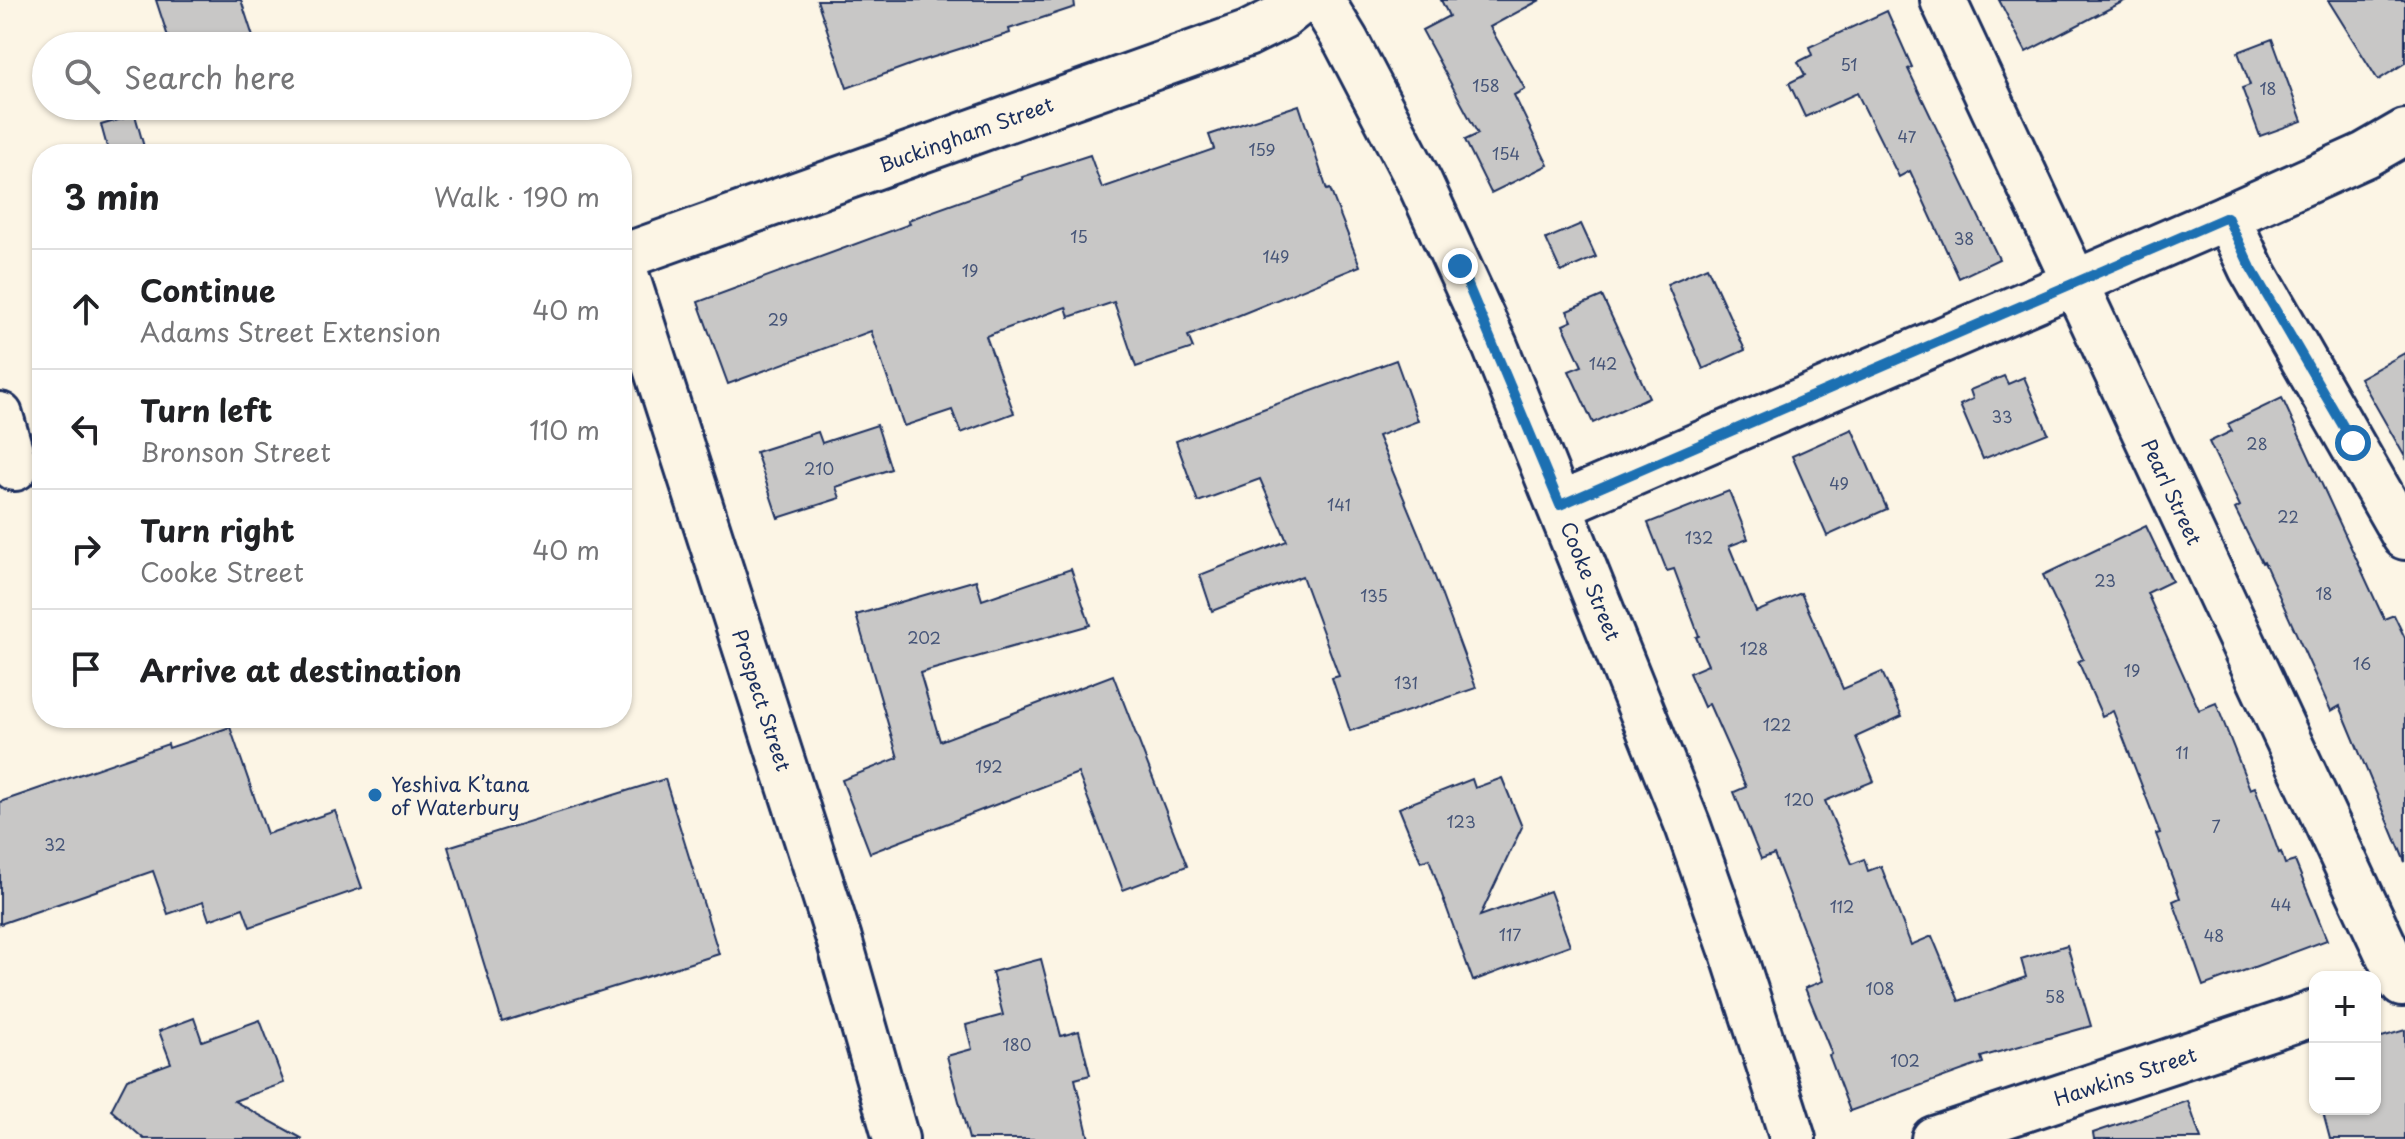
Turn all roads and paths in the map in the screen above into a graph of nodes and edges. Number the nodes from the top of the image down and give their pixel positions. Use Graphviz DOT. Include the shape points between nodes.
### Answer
graph roads {
  1 [pos="1303,0"];
  2 [pos="1321,0"];
  3 [pos="1943,0"];
  4 [pos="2405,132"];
  5 [pos="2227,217"];
  6 [pos="632,255"];
  7 [pos="2075,283"];
  8 [pos="632,290"];
  9 [pos="0,415"];
  10 [pos="19,467"];
  11 [pos="1560,505"];
  12 [pos="2405,537"];
  13 [pos="2394,986"];
  14 [pos="2309,1015"];
  15 [pos="896,1139"];
  16 [pos="1793,1139"];
  17 [pos="1934,1139"];
  1 -- 6 [label="street, Buckingham Street" via="1247,34"];
  2 -- 11 [label="street, Cooke Street" via="1460,266"];
  3 -- 7 [label="street, Pearl Street"];
  4 -- 5 [label="street"];
  5 -- 7 [label="street"];
  5 -- 12 [label="street"];
  7 -- 11 [label="street"];
  7 -- 13 [label="street, Pearl Street"];
  8 -- 15 [label="street, Prospect Street" via="839,939"];
  9 -- 10 [label="street"];
  11 -- 16 [label="street, Cooke Street" via="1688,826"];
  14 -- 17 [label="street, Hawkins Street"];
}
